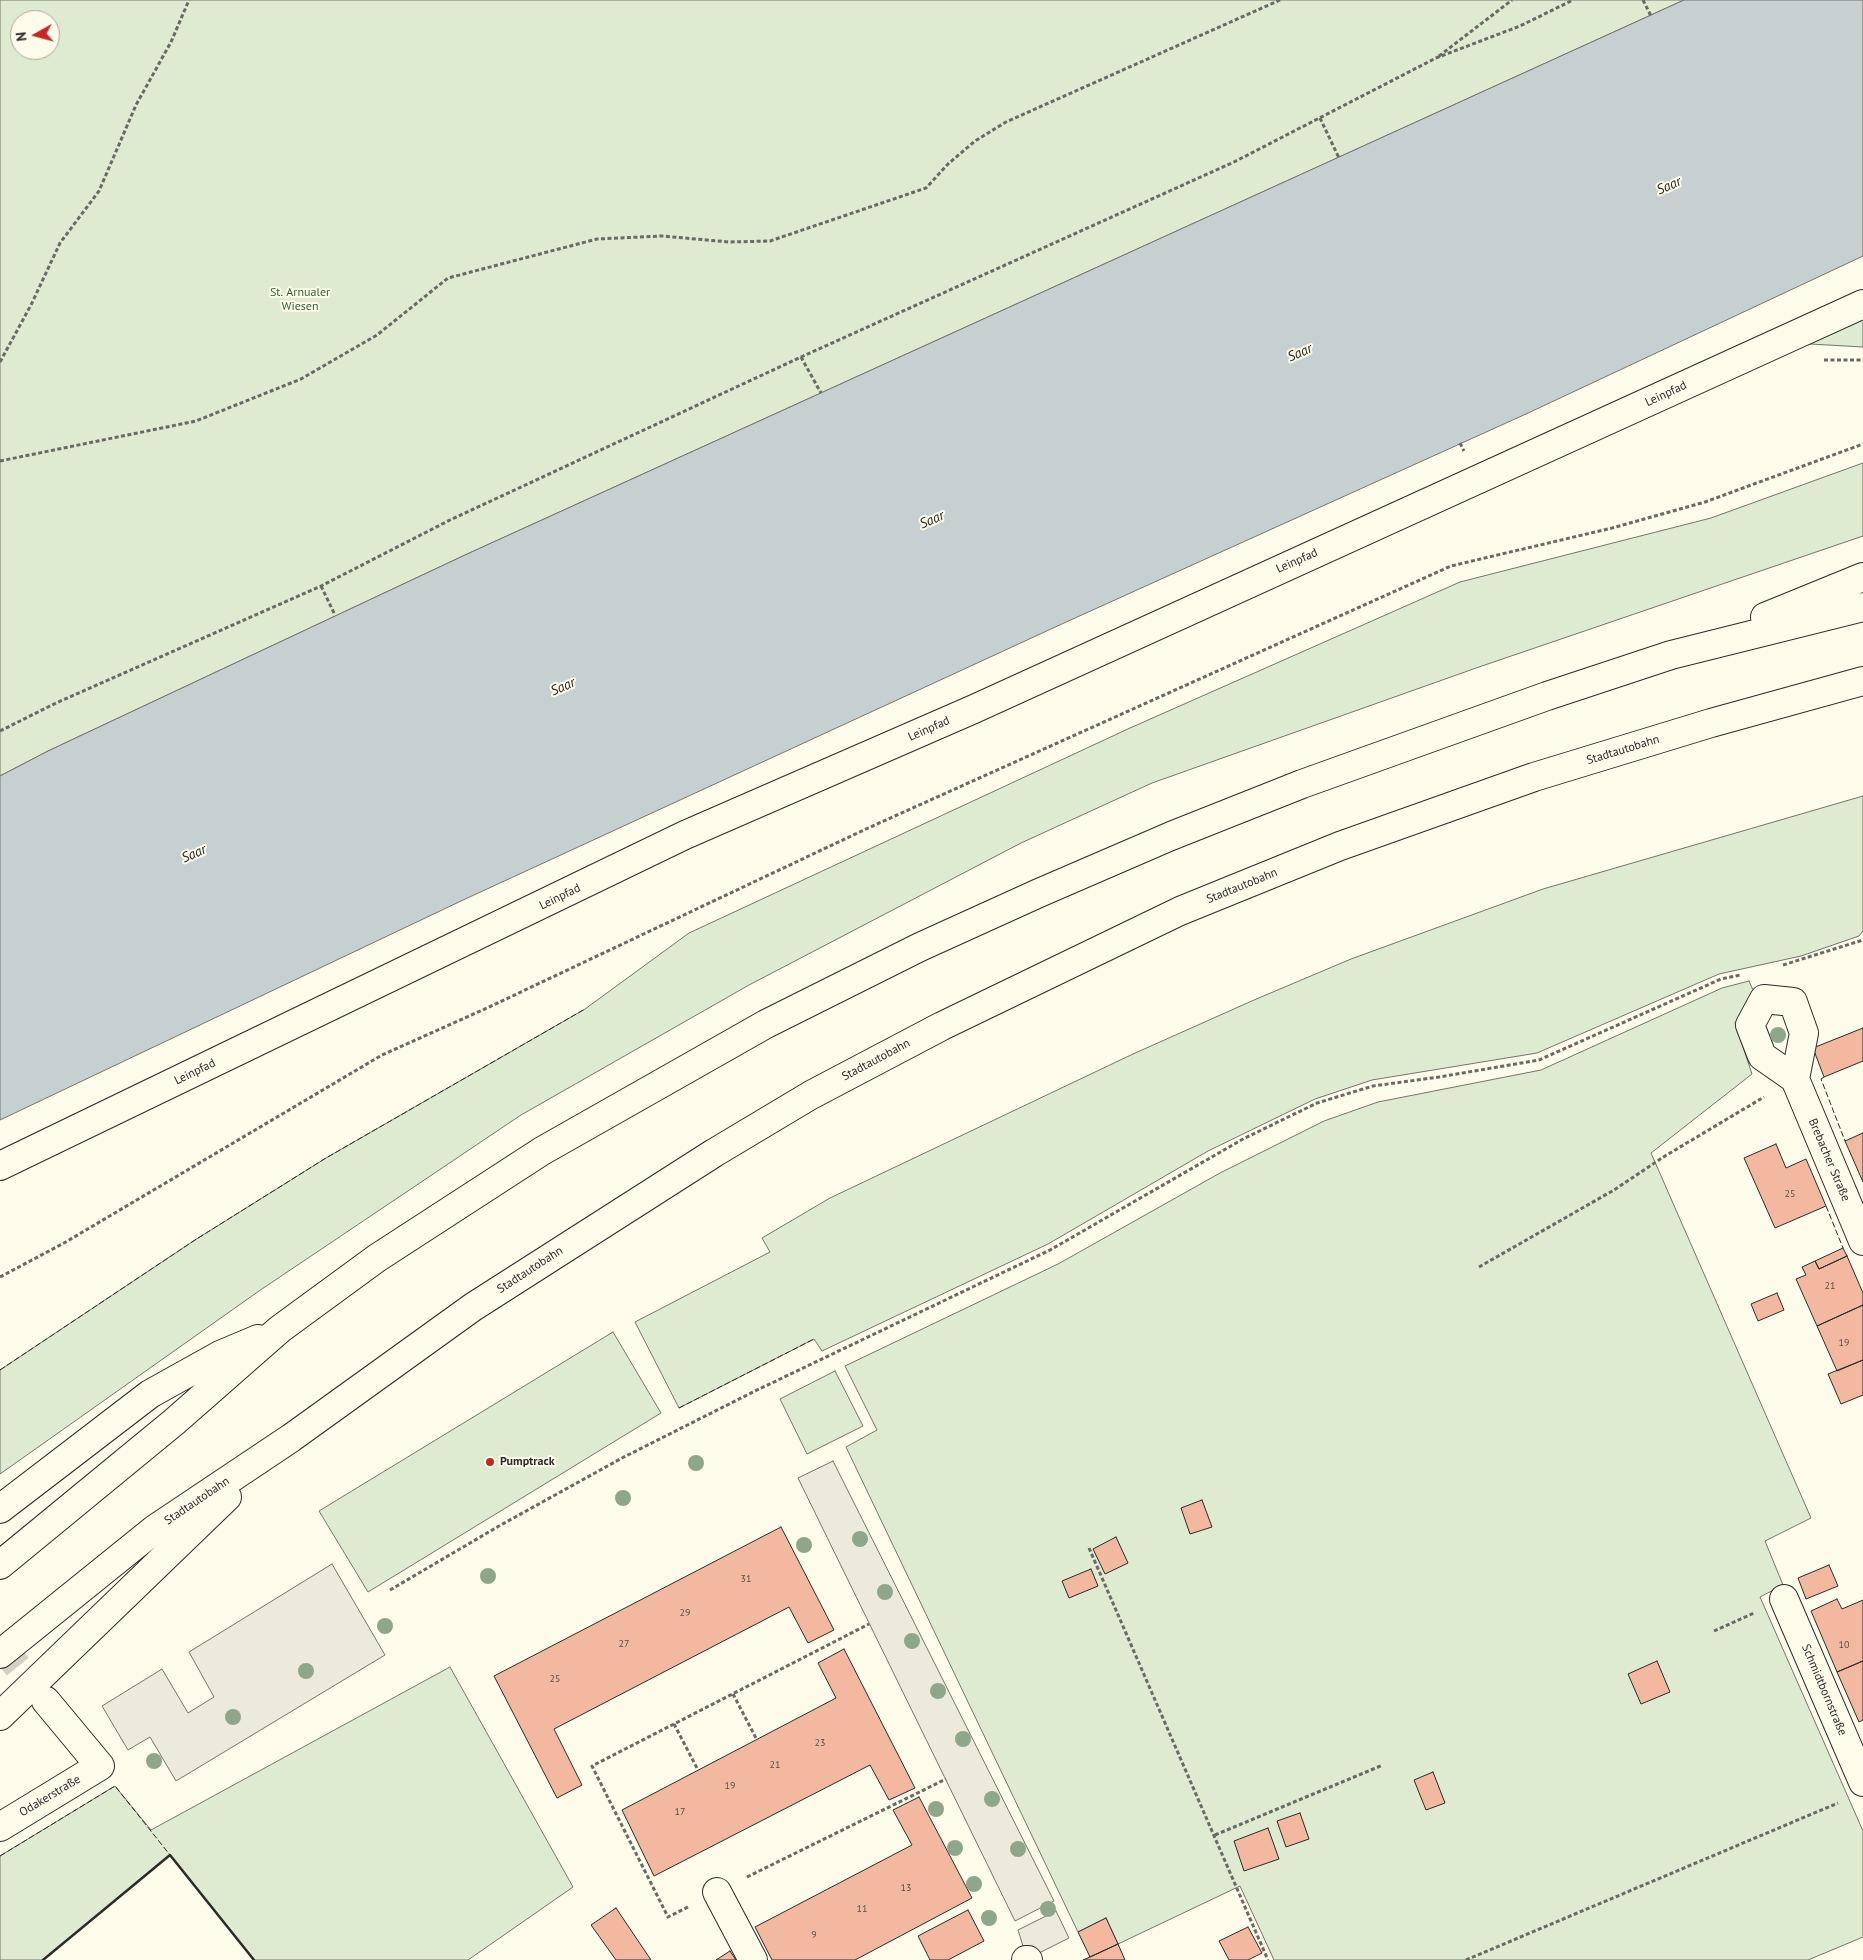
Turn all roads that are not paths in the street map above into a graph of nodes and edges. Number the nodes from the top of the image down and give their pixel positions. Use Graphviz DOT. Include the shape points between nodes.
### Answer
graph roads {
  1 [pos="1863,304"];
  2 [pos="1863,577"];
  3 [pos="1863,606"];
  4 [pos="1671,655"];
  5 [pos="1863,681"];
  6 [pos="1795,1078"];
  7 [pos="0,1166"];
  8 [pos="1863,1241"];
  9 [pos="280,1329"];
  10 [pos="291,1438"];
  11 [pos="0,1509"];
  12 [pos="0,1565"];
  13 [pos="1784,1599"];
  14 [pos="0,1654"];
  15 [pos="46,1701"];
  16 [pos="0,1716"];
  17 [pos="1854,1791"];
  18 [pos="0,1827"];
  19 [pos="717,1892"];
  20 [pos="754,1960"];
  1 -- 7 [label="main road, Leinpfad" via="974,709 686,835"];
  2 -- 4 [label="main road"];
  3 -- 4 [label="main road"];
  4 -- 9 [label="main road" via="1302,784 1171,836 920,947 766,1024 542,1152 377,1258"];
  5 -- 10 [label="main road, Stadtautobahn" via="1711,722 1525,780 1340,846 1180,911 1062,966 811,1094 714,1153 473,1306"];
  6 -- 8 [label="main road, Brebacher Straße"];
  9 -- 11 [label="main road" via="220,1355 150,1394"];
  9 -- 12 [label="main road" via="174,1422"];
  10 -- 14 [label="main road, Stadtautobahn" via="155,1529"];
  10 -- 16 [label="main road"];
  13 -- 17 [label="main road, Schmidtbornstraße"];
  15 -- 18 [label="main road, Odakerstraße" via="100,1766"];
  19 -- 20 [label="main road"];
}
